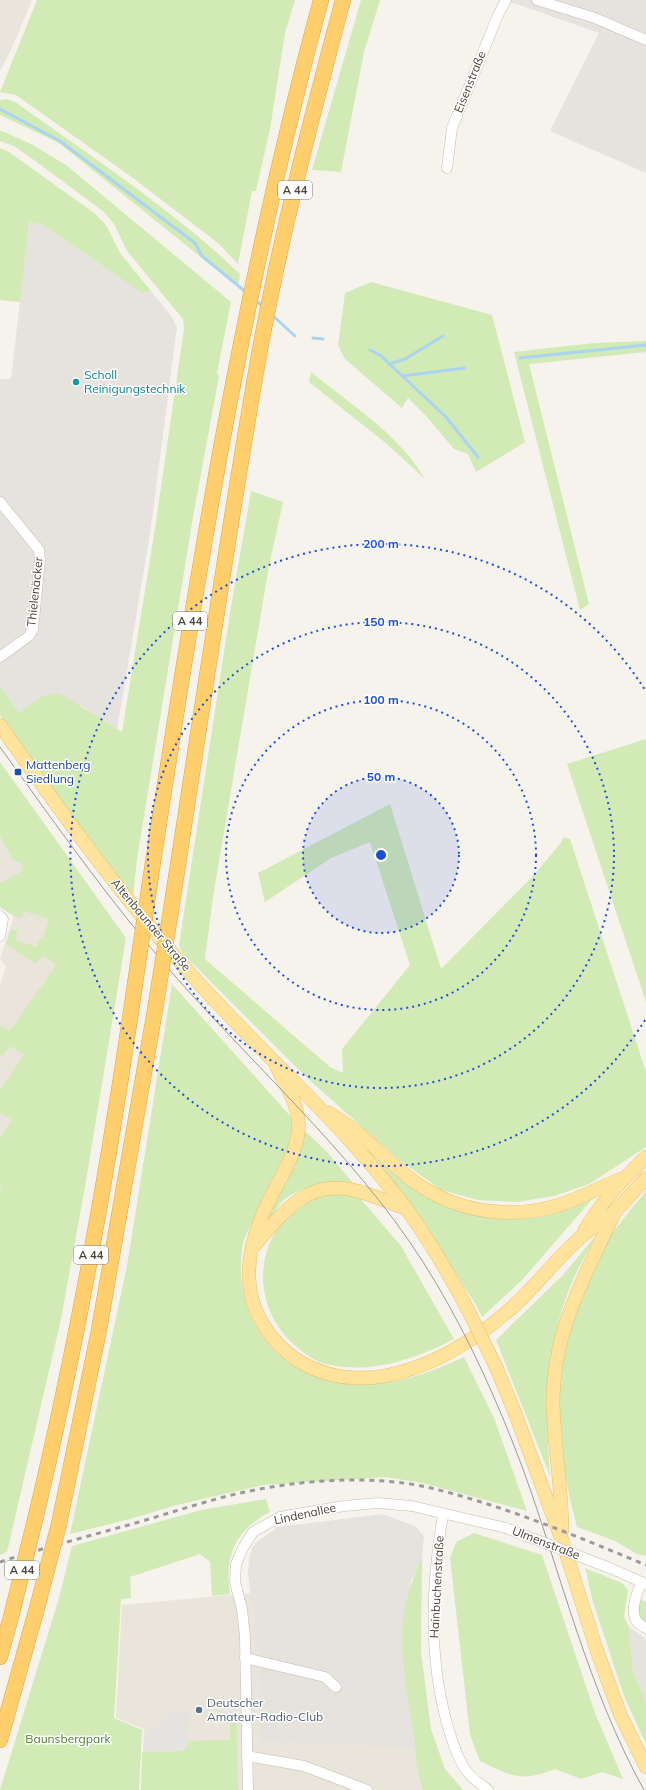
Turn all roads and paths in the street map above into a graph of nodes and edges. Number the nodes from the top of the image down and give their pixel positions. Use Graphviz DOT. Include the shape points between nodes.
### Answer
graph roads {
  1 [pos="321,0"];
  2 [pos="343,0"];
  3 [pos="506,0"];
  4 [pos="537,0"];
  5 [pos="646,40"];
  6 [pos="447,168"];
  7 [pos="0,502"];
  8 [pos="0,657"];
  9 [pos="0,725"];
  10 [pos="0,916"];
  11 [pos="0,936"];
  12 [pos="275,1063"];
  13 [pos="321,1108"];
  14 [pos="646,1156"];
  15 [pos="624,1178"];
  16 [pos="646,1178"];
  17 [pos="406,1209"];
  18 [pos="616,1211"];
  19 [pos="582,1236"];
  20 [pos="252,1249"];
  21 [pos="443,1514"];
  22 [pos="562,1540"];
  23 [pos="644,1583"];
  24 [pos="646,1628"];
  25 [pos="0,1657"];
  26 [pos="245,1658"];
  27 [pos="336,1687"];
  28 [pos="0,1740"];
  29 [pos="247,1756"];
  30 [pos="646,1767"];
  31 [pos="248,1790"];
  32 [pos="367,1790"];
  33 [pos="488,1790"];
  1 -- 25 [label="highway, A 44, bridge" via="294,101 260,248 188,628 104,1186 72,1357 34,1524"];
  2 -- 28 [label="highway, A 44, bridge" via="312,116 256,370 155,1010 99,1330 59,1524"];
  3 -- 6 [label="street, Eisenstraße" via="452,128"];
  4 -- 5 [label="street" via="595,18"];
  7 -- 8 [label="street, Thielenäcker" via="39,550 40,561 33,629 29,636"];
  9 -- 12 [label="main road, Altenbaunaer Straße" via="128,900 205,990"];
  10 -- 11 [label="street" via="3,919"];
  12 -- 13 [label="main road, Altenbaunaer Straße"];
  12 -- 20 [label="main road" via="296,1105 298,1138 262,1215"];
  13 -- 15 [label="main road" via="346,1122 420,1186 470,1208 508,1213 536,1211 566,1203"];
  13 -- 17 [label="main road"];
  14 -- 15 [label="main road"];
  15 -- 19 [label="main road"];
  16 -- 18 [label="main road"];
  17 -- 20 [label="main road" via="349,1189 321,1190 290,1205"];
  17 -- 22 [label="main road, bridge" via="432,1247 468,1310 497,1369 516,1413"];
  18 -- 19 [label="main road"];
  18 -- 22 [label="main road" via="573,1299 556,1366 553,1401 562,1506"];
  19 -- 20 [label="main road" via="517,1303 469,1340 423,1366 378,1377 344,1376 317,1369 289,1354 277,1344 258,1315 252,1300 249,1280"];
  21 -- 23 [label="street, Ulmenstraße, bridge" via="506,1528"];
  21 -- 26 [label="street, Lindenallee" via="412,1506 378,1503 344,1506 280,1517 253,1532 243,1548 236,1570 242,1609"];
  21 -- 33 [label="street, Hainbuchenstraße" via="433,1610 437,1678 455,1748 469,1774"];
  22 -- 30 [label="main road" via="597,1651 618,1707"];
  23 -- 24 [label="street" via="633,1605 634,1616 641,1626"];
  26 -- 27 [label="street" via="325,1677"];
  26 -- 29 [label="street, Lindenallee"];
  29 -- 31 [label="street, Lindenallee"];
  29 -- 32 [label="street" via="304,1766"];
}
